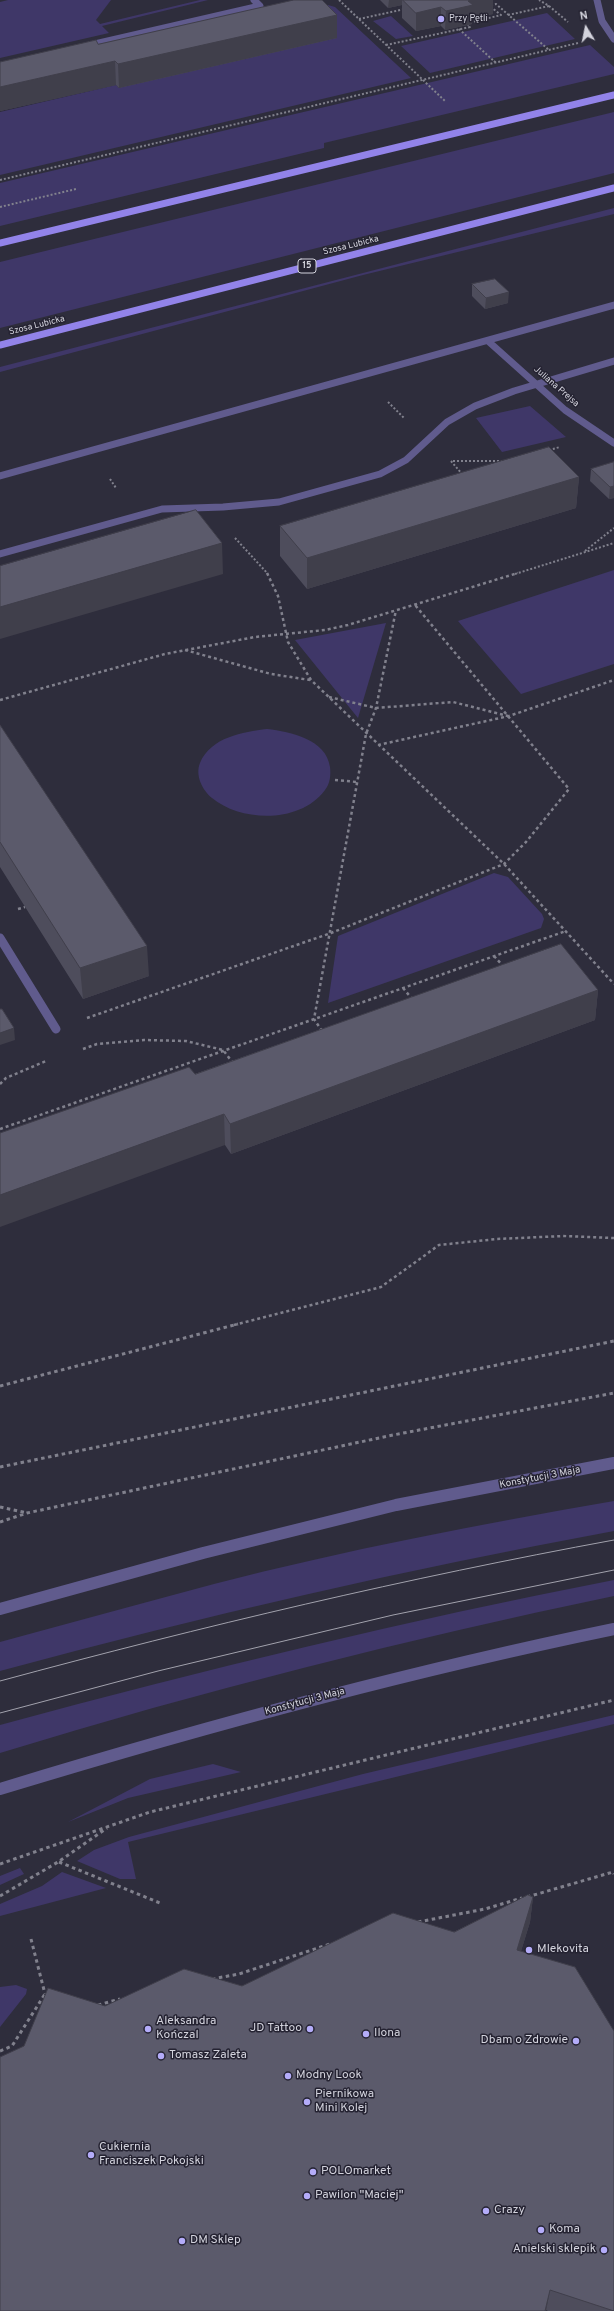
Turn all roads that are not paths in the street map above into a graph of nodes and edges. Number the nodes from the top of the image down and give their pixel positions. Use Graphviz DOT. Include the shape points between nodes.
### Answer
graph roads {
  1 [pos="254,0"];
  2 [pos="597,0"];
  3 [pos="260,6"];
  4 [pos="268,7"];
  5 [pos="612,37"];
  6 [pos="81,47"];
  7 [pos="614,95"];
  8 [pos="614,188"];
  9 [pos="0,243"];
  10 [pos="614,305"];
  11 [pos="488,341"];
  12 [pos="0,345"];
  13 [pos="614,361"];
  14 [pos="537,384"];
  15 [pos="614,444"];
  16 [pos="0,476"];
  17 [pos="0,554"];
  18 [pos="0,938"];
  19 [pos="56,1029"];
  20 [pos="614,1463"];
  21 [pos="0,1609"];
  22 [pos="614,1629"];
  23 [pos="0,1789"];
  1 -- 3 [label="street"];
  2 -- 5 [label="street" via="598,10"];
  3 -- 4 [label="street"];
  3 -- 6 [label="street"];
  7 -- 9 [label="main road"];
  8 -- 12 [label="main road, Szosa Lubicka / 15"];
  10 -- 11 [label="street"];
  11 -- 14 [label="street, Juliana Prejsa"];
  11 -- 16 [label="street"];
  13 -- 14 [label="street"];
  14 -- 15 [label="street, Juliana Prejsa" via="565,410"];
  14 -- 17 [label="street" via="475,406 447,422 406,460 380,474 279,502 162,509"];
  18 -- 19 [label="street"];
  20 -- 21 [label="street, Konstytucji 3 Maja" via="396,1505"];
  22 -- 23 [label="street, Konstytucji 3 Maja" via="392,1679 106,1756"];
}
